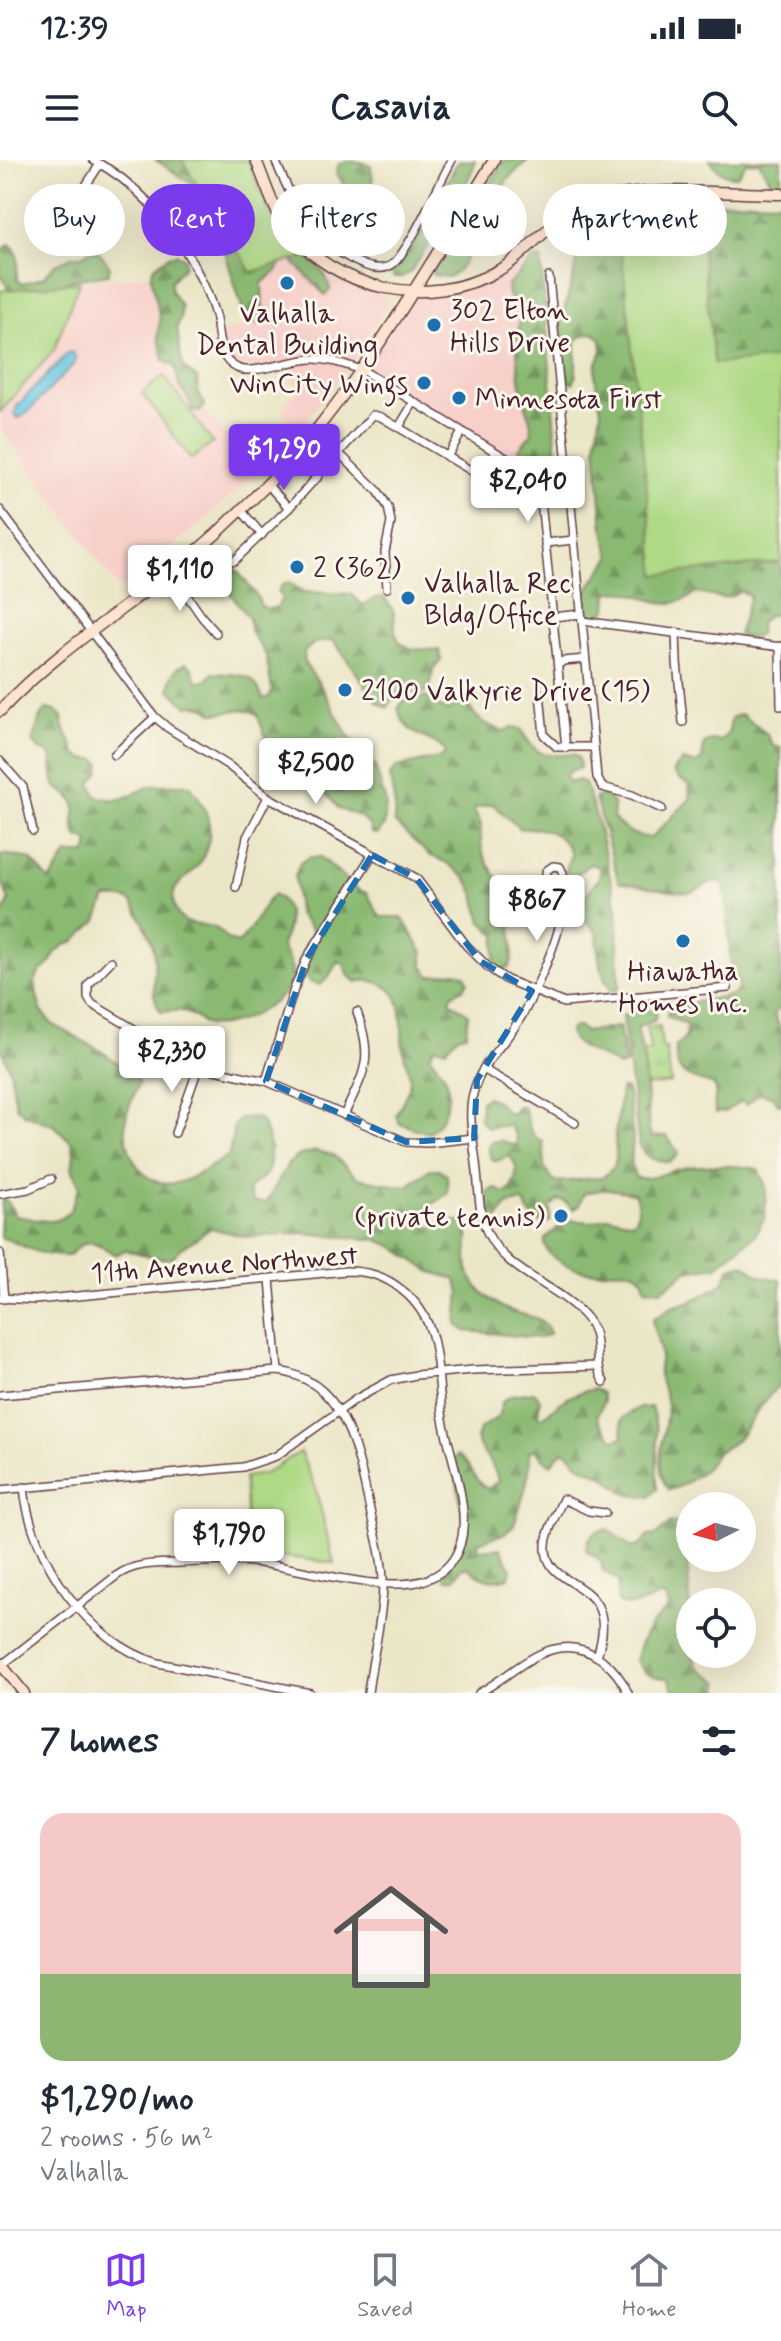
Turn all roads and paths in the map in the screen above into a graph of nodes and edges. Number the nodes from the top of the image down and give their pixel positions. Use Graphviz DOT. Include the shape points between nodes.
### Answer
graph roads {
  1 [pos="256,160"];
  2 [pos="275,160"];
  3 [pos="452,160"];
  4 [pos="494,160"];
  5 [pos="96,162"];
  6 [pos="83,184"];
  7 [pos="781,194"];
  8 [pos="549,277"];
  9 [pos="412,292"];
  10 [pos="362,370"];
  11 [pos="414,402"];
  12 [pos="399,427"];
  13 [pos="316,431"];
  14 [pos="462,432"];
  15 [pos="340,453"];
  16 [pos="495,453"];
  17 [pos="294,456"];
  18 [pos="447,457"];
  19 [pos="526,469"];
  20 [pos="568,470"];
  21 [pos="317,478"];
  22 [pos="482,478"];
  23 [pos="267,484"];
  24 [pos="541,501"];
  25 [pos="289,508"];
  26 [pos="0,510"];
  27 [pos="241,510"];
  28 [pos="262,535"];
  29 [pos="574,540"];
  30 [pos="545,543"];
  31 [pos="234,561"];
  32 [pos="170,571"];
  33 [pos="387,588"];
  34 [pos="553,617"];
  35 [pos="581,617"];
  36 [pos="90,630"];
  37 [pos="676,632"];
  38 [pos="216,633"];
  39 [pos="781,646"];
  40 [pos="585,659"];
  41 [pos="558,665"];
  42 [pos="540,693"];
  43 [pos="781,706"];
  44 [pos="0,711"];
  45 [pos="155,717"];
  46 [pos="683,722"];
  47 [pos="594,747"];
  48 [pos="566,748"];
  49 [pos="114,755"];
  50 [pos="0,761"];
  51 [pos="268,797"];
  52 [pos="662,809"];
  53 [pos="33,831"];
  54 [pos="372,855"];
  55 [pos="236,887"];
  56 [pos="560,899"];
  57 [pos="111,961"];
  58 [pos="728,988"];
  59 [pos="532,991"];
  60 [pos="357,1012"];
  61 [pos="199,1066"];
  62 [pos="483,1069"];
  63 [pos="266,1081"];
  64 [pos="344,1115"];
  65 [pos="575,1123"];
  66 [pos="175,1133"];
  67 [pos="474,1138"];
  68 [pos="51,1179"];
  69 [pos="0,1194"];
  70 [pos="0,1253"];
  71 [pos="270,1279"];
  72 [pos="2,1299"];
  73 [pos="598,1366"];
  74 [pos="278,1371"];
  75 [pos="438,1373"];
  76 [pos="604,1382"];
  77 [pos="0,1395"];
  78 [pos="339,1411"];
  79 [pos="24,1487"];
  80 [pos="0,1490"];
  81 [pos="605,1513"];
  82 [pos="383,1583"];
  83 [pos="78,1605"];
  84 [pos="597,1656"];
  85 [pos="1,1664"];
  86 [pos="24,1693"];
  87 [pos="310,1693"];
  88 [pos="368,1693"];
  89 [pos="479,1693"];
  90 [pos="628,1693"];
  1 -- 9 [label="main road" via="281,219 315,256 363,283"];
  2 -- 3 [label="street" via="317,235 344,256 378,269 392,264 404,249"];
  4 -- 9 [label="main road"];
  5 -- 6 [label="street"];
  5 -- 10 [label="street" via="147,201 184,249 231,365 255,370 314,359"];
  7 -- 9 [label="main road" via="608,198 557,223 489,276"];
  8 -- 20 [label="street"];
  9 -- 10 [label="main road"];
  10 -- 11 [label="street"];
  10 -- 13 [label="main road"];
  11 -- 12 [label="street"];
  11 -- 14 [label="street"];
  12 -- 15 [label="street" via="373,415"];
  12 -- 18 [label="street"];
  13 -- 15 [label="street"];
  13 -- 17 [label="main road"];
  14 -- 16 [label="street"];
  14 -- 18 [label="street"];
  15 -- 21 [label="street"];
  15 -- 33 [label="street" via="388,507"];
  16 -- 19 [label="street"];
  16 -- 22 [label="street"];
  17 -- 21 [label="street"];
  17 -- 23 [label="main road"];
  18 -- 22 [label="street"];
  19 -- 20 [label="street"];
  19 -- 24 [label="street"];
  20 -- 29 [label="street"];
  21 -- 25 [label="street"];
  22 -- 24 [label="street" via="524,501"];
  23 -- 25 [label="street"];
  23 -- 27 [label="main road"];
  24 -- 30 [label="street"];
  25 -- 28 [label="street"];
  26 -- 36 [label="street"];
  27 -- 28 [label="street"];
  27 -- 32 [label="main road"];
  28 -- 31 [label="street"];
  29 -- 30 [label="street"];
  29 -- 35 [label="street"];
  30 -- 34 [label="street"];
  32 -- 36 [label="main road"];
  32 -- 38 [label="street"];
  34 -- 35 [label="street"];
  34 -- 41 [label="street"];
  35 -- 37 [label="street"];
  35 -- 40 [label="street"];
  36 -- 44 [label="main road"];
  36 -- 45 [label="street"];
  37 -- 39 [label="street"];
  37 -- 46 [label="street"];
  39 -- 43 [label="street"];
  40 -- 41 [label="street"];
  40 -- 47 [label="street"];
  41 -- 48 [label="street"];
  42 -- 48 [label="street" via="544,735"];
  45 -- 49 [label="street"];
  45 -- 51 [label="street"];
  47 -- 48 [label="street"];
  47 -- 52 [label="street" via="602,787"];
  50 -- 53 [label="street" via="23,787"];
  51 -- 54 [label="street"];
  51 -- 55 [label="street" via="247,837"];
  54 -- 59 [label="street" via="423,885 489,968"];
  54 -- 63 [label="street" via="307,958"];
  56 -- 59 [label="street" via="556,936"];
  57 -- 61 [label="street" via="88,985 92,1004"];
  58 -- 59 [label="street" via="571,1003"];
  59 -- 62 [label="street" via="519,1021"];
  60 -- 64 [label="street" via="367,1055"];
  61 -- 63 [label="street"];
  61 -- 66 [label="street"];
  62 -- 65 [label="street"];
  62 -- 67 [label="street" via="472,1098"];
  63 -- 64 [label="street"];
  64 -- 67 [label="street" via="413,1143"];
  67 -- 73 [label="street" via="482,1213 491,1240 506,1258 588,1320 597,1337"];
  68 -- 69 [label="street"];
  70 -- 72 [label="street"];
  71 -- 72 [label="street, 11th Avenue Northwest"];
  71 -- 74 [label="street"];
  71 -- 75 [label="street, 11th Avenue Northwest" via="346,1271 383,1277 406,1293 428,1320"];
  73 -- 75 [label="street"];
  73 -- 76 [label="street"];
  74 -- 77 [label="street"];
  74 -- 78 [label="street" via="311,1383"];
  75 -- 78 [label="street" via="391,1380"];
  75 -- 82 [label="street, 11th Avenue Northwest" via="444,1426 462,1496 460,1542 452,1561 436,1575 411,1584"];
  78 -- 79 [label="street" via="276,1456 250,1466"];
  78 -- 82 [label="street" via="356,1443"];
  79 -- 80 [label="street"];
  79 -- 83 [label="street" via="38,1547"];
  81 -- 84 [label="street" via="563,1499 546,1549 555,1571 597,1603 603,1624"];
  82 -- 83 [label="street, 11th Avenue Northwest" via="258,1562 144,1564 123,1571"];
  82 -- 88 [label="street"];
  83 -- 85 [label="street, 11th Avenue Northwest"];
  83 -- 87 [label="street" via="116,1643 146,1659"];
  84 -- 89 [label="street" via="569,1648 549,1650"];
  84 -- 90 [label="street" via="614,1670"];
  85 -- 86 [label="main road"];
}
